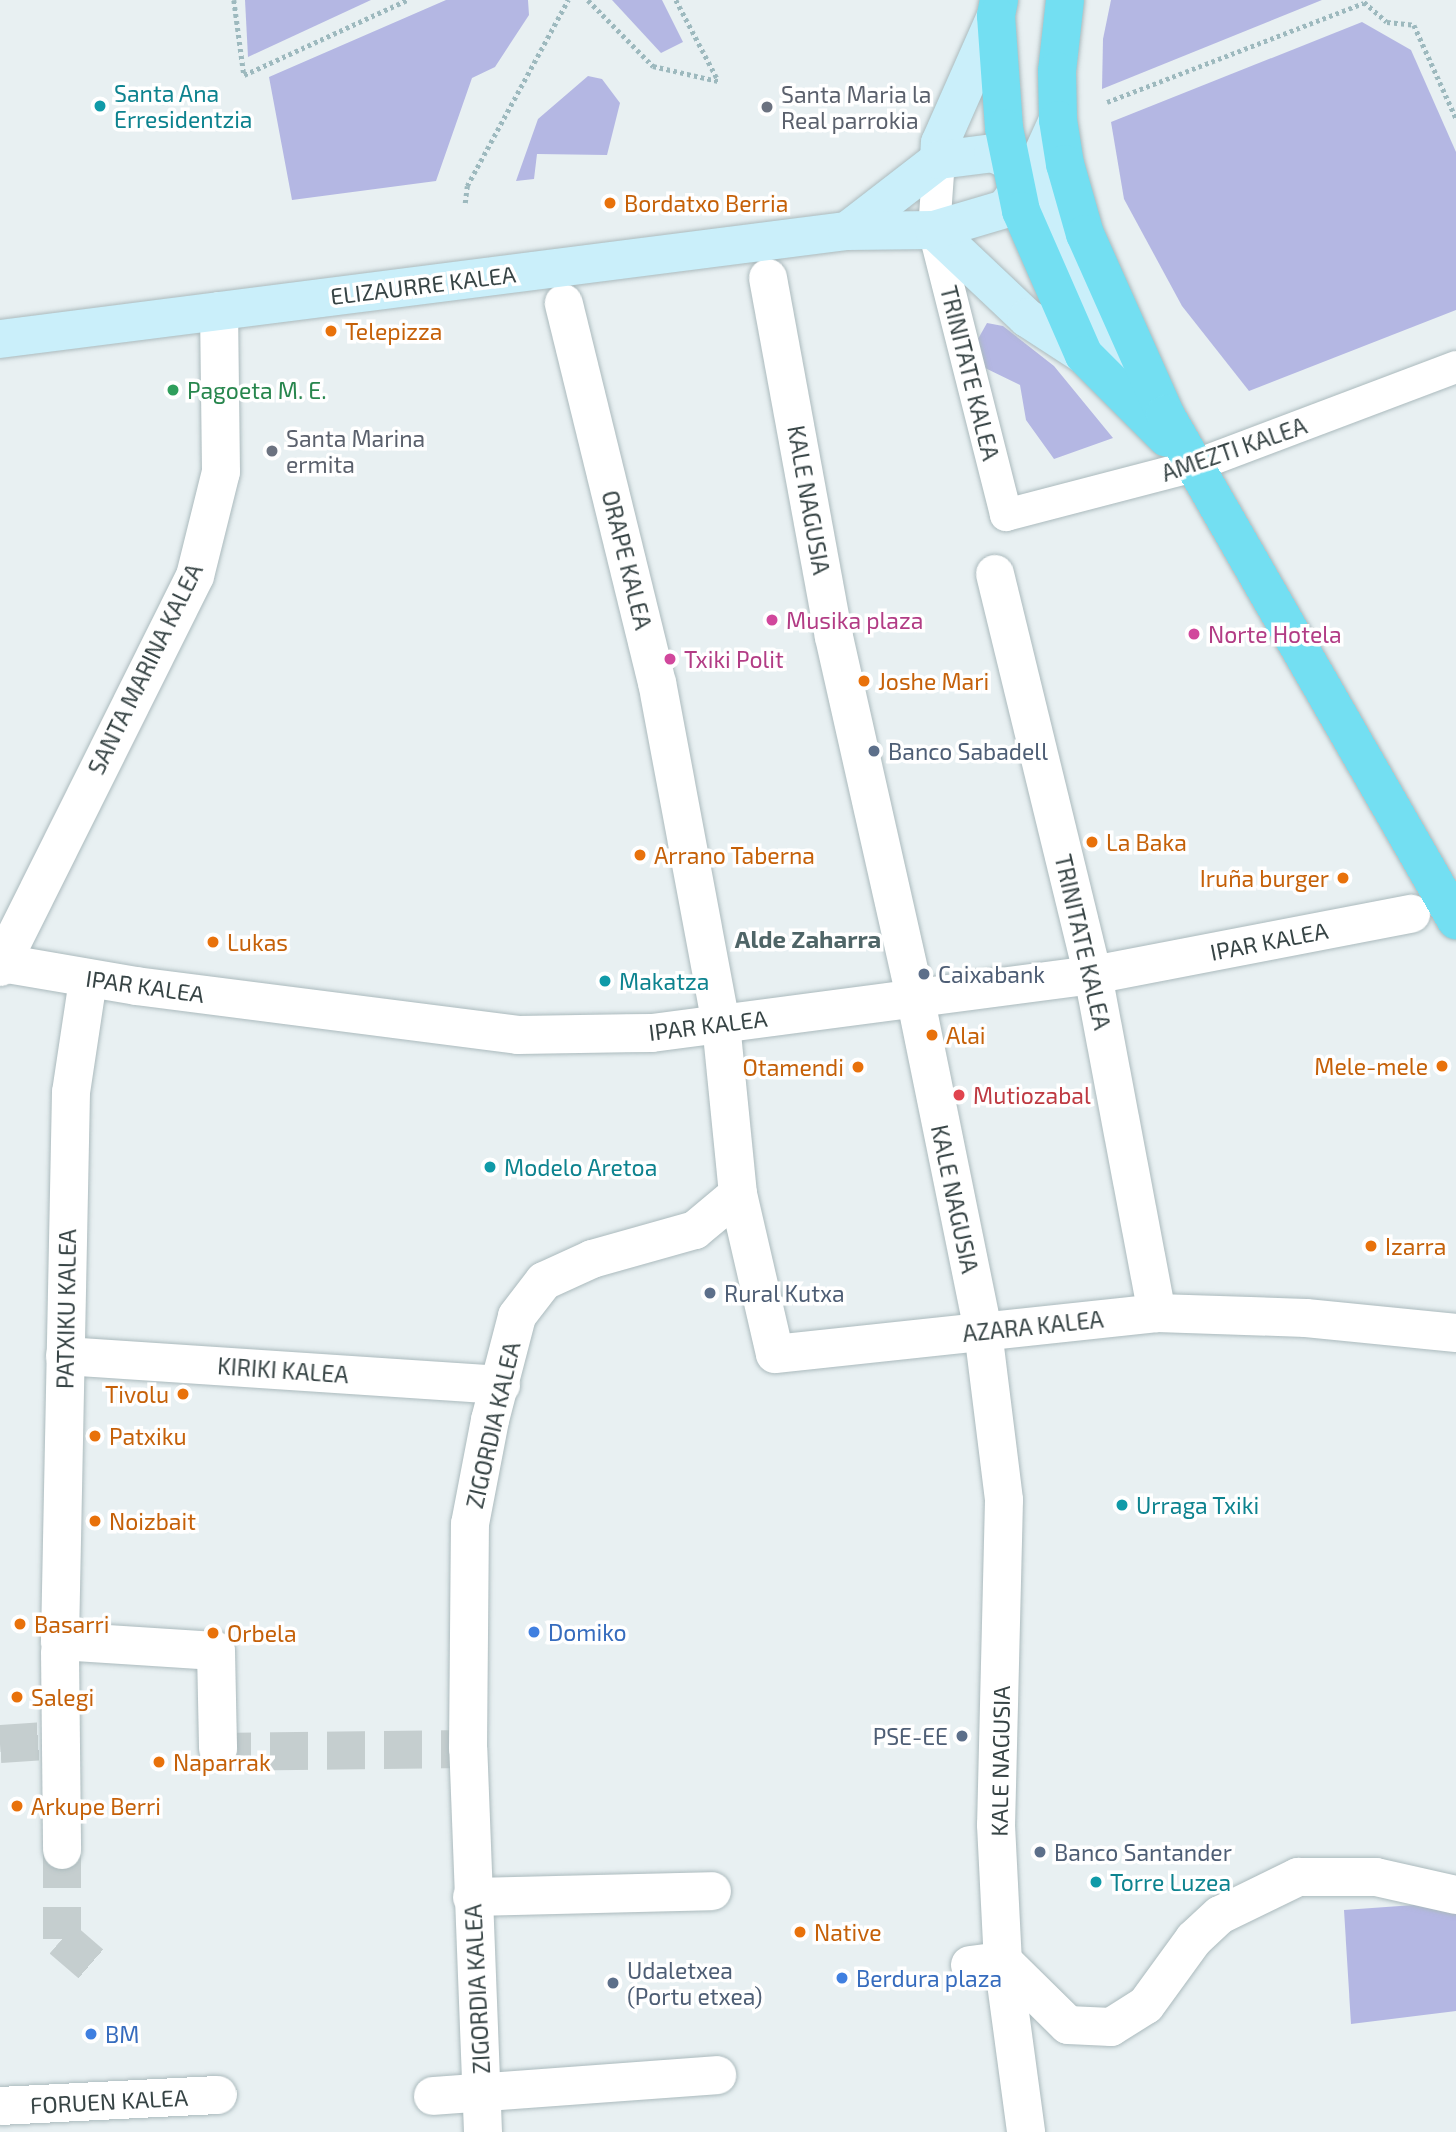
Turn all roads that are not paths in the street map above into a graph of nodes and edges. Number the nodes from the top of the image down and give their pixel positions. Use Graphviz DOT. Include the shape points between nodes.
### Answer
graph roads {
  1 [pos="1065,0"];
  2 [pos="998,8"];
  3 [pos="1058,120"];
  4 [pos="939,160"];
  5 [pos="1019,177"];
  6 [pos="934,230"];
  7 [pos="846,231"];
  8 [pos="768,278"];
  9 [pos="564,303"];
  10 [pos="219,312"];
  11 [pos="0,339"];
  12 [pos="1084,355"];
  13 [pos="1456,367"];
  14 [pos="1165,414"];
  15 [pos="1194,466"];
  16 [pos="1006,515"];
  17 [pos="995,575"];
  18 [pos="1411,914"];
  19 [pos="1456,920"];
  20 [pos="1,965"];
  21 [pos="1093,975"];
  22 [pos="88,979"];
  23 [pos="916,1001"];
  24 [pos="721,1024"];
  25 [pos="738,1194"];
  26 [pos="1157,1314"];
  27 [pos="983,1331"];
  28 [pos="1456,1333"];
  29 [pos="65,1356"];
  30 [pos="501,1385"];
  31 [pos="60,1646"];
  32 [pos="218,1749"];
  33 [pos="62,1850"];
  34 [pos="712,1891"];
  35 [pos="1456,1895"];
  36 [pos="472,1897"];
  37 [pos="987,1963"];
  38 [pos="717,2075"];
  39 [pos="482,2093"];
  40 [pos="218,2095"];
  41 [pos="433,2096"];
  42 [pos="0,2106"];
  43 [pos="483,2132"];
  44 [pos="1026,2132"];
  1 -- 3 [label="highway" via="1057,71"];
  2 -- 4 [label="main road" via="940,143"];
  2 -- 5 [label="highway"];
  3 -- 5 [label="main road"];
  3 -- 14 [label="highway" via="1085,234"];
  4 -- 5 [label="main road" via="993,153"];
  4 -- 6 [label="lane, TRINITATE KALEA"];
  4 -- 7 [label="main road"];
  5 -- 6 [label="main road, ELIZAURRE KALEA" via="1005,209"];
  5 -- 12 [label="highway"];
  5 -- 14 [label="main road" via="1047,203 1115,348"];
  6 -- 7 [label="main road, ELIZAURRE KALEA"];
  6 -- 12 [label="main road" via="1027,318"];
  6 -- 16 [label="lane, TRINITATE KALEA"];
  7 -- 10 [label="main road, ELIZAURRE KALEA"];
  8 -- 23 [label="street, KALE NAGUSIA" via="834,637"];
  9 -- 24 [label="street, ORAPE KALEA" via="657,683"];
  10 -- 11 [label="main road, ELIZAURRE KALEA"];
  10 -- 20 [label="street, SANTA MARINA KALEA" via="221,472 195,576"];
  12 -- 15 [label="highway"];
  13 -- 15 [label="lane, AMEZTI KALEA"];
  14 -- 15 [label="highway"];
  15 -- 16 [label="lane, AMEZTI KALEA"];
  15 -- 19 [label="highway"];
  17 -- 21 [label="street, TRINITATE KALEA"];
  18 -- 21 [label="street, IPAR KALEA"];
  20 -- 22 [label="street, IPAR KALEA"];
  21 -- 23 [label="street, IPAR KALEA"];
  21 -- 26 [label="street, TRINITATE KALEA"];
  22 -- 24 [label="street, IPAR KALEA" via="518,1035 652,1033"];
  22 -- 29 [label="street, PATXIKU KALEA" via="71,1092"];
  23 -- 24 [label="street, IPAR KALEA"];
  23 -- 27 [label="street, KALE NAGUSIA"];
  24 -- 25 [label="street"];
  25 -- 27 [label="street, AZARA KALEA" via="775,1354"];
  25 -- 30 [label="street, ZIGORDIA KALEA" via="695,1230 592,1259 544,1281 517,1316"];
  26 -- 27 [label="street, AZARA KALEA"];
  26 -- 28 [label="street, AZARA KALEA" via="1306,1318"];
  27 -- 37 [label="street, KALE NAGUSIA" via="1004,1500 996,1825"];
  29 -- 30 [label="street, KIRIKI KALEA"];
  29 -- 31 [label="street, PATXIKU KALEA"];
  30 -- 36 [label="street, ZIGORDIA KALEA" via="470,1524"];
  31 -- 32 [label="street" via="216,1651"];
  31 -- 33 [label="street, PATXIKU KALEA"];
  34 -- 36 [label="street"];
  35 -- 37 [label="street" via="1376,1877 1298,1877 1220,1915 1194,1939 1146,2005 1111,2027 1068,2025"];
  36 -- 39 [label="street, ZIGORDIA KALEA"];
  37 -- 44 [label="street, KALE NAGUSIA"];
  38 -- 39 [label="street"];
  39 -- 41 [label="street"];
  39 -- 43 [label="street, ZIGORDIA KALEA"];
  40 -- 42 [label="street, FORUEN KALEA"];
}
